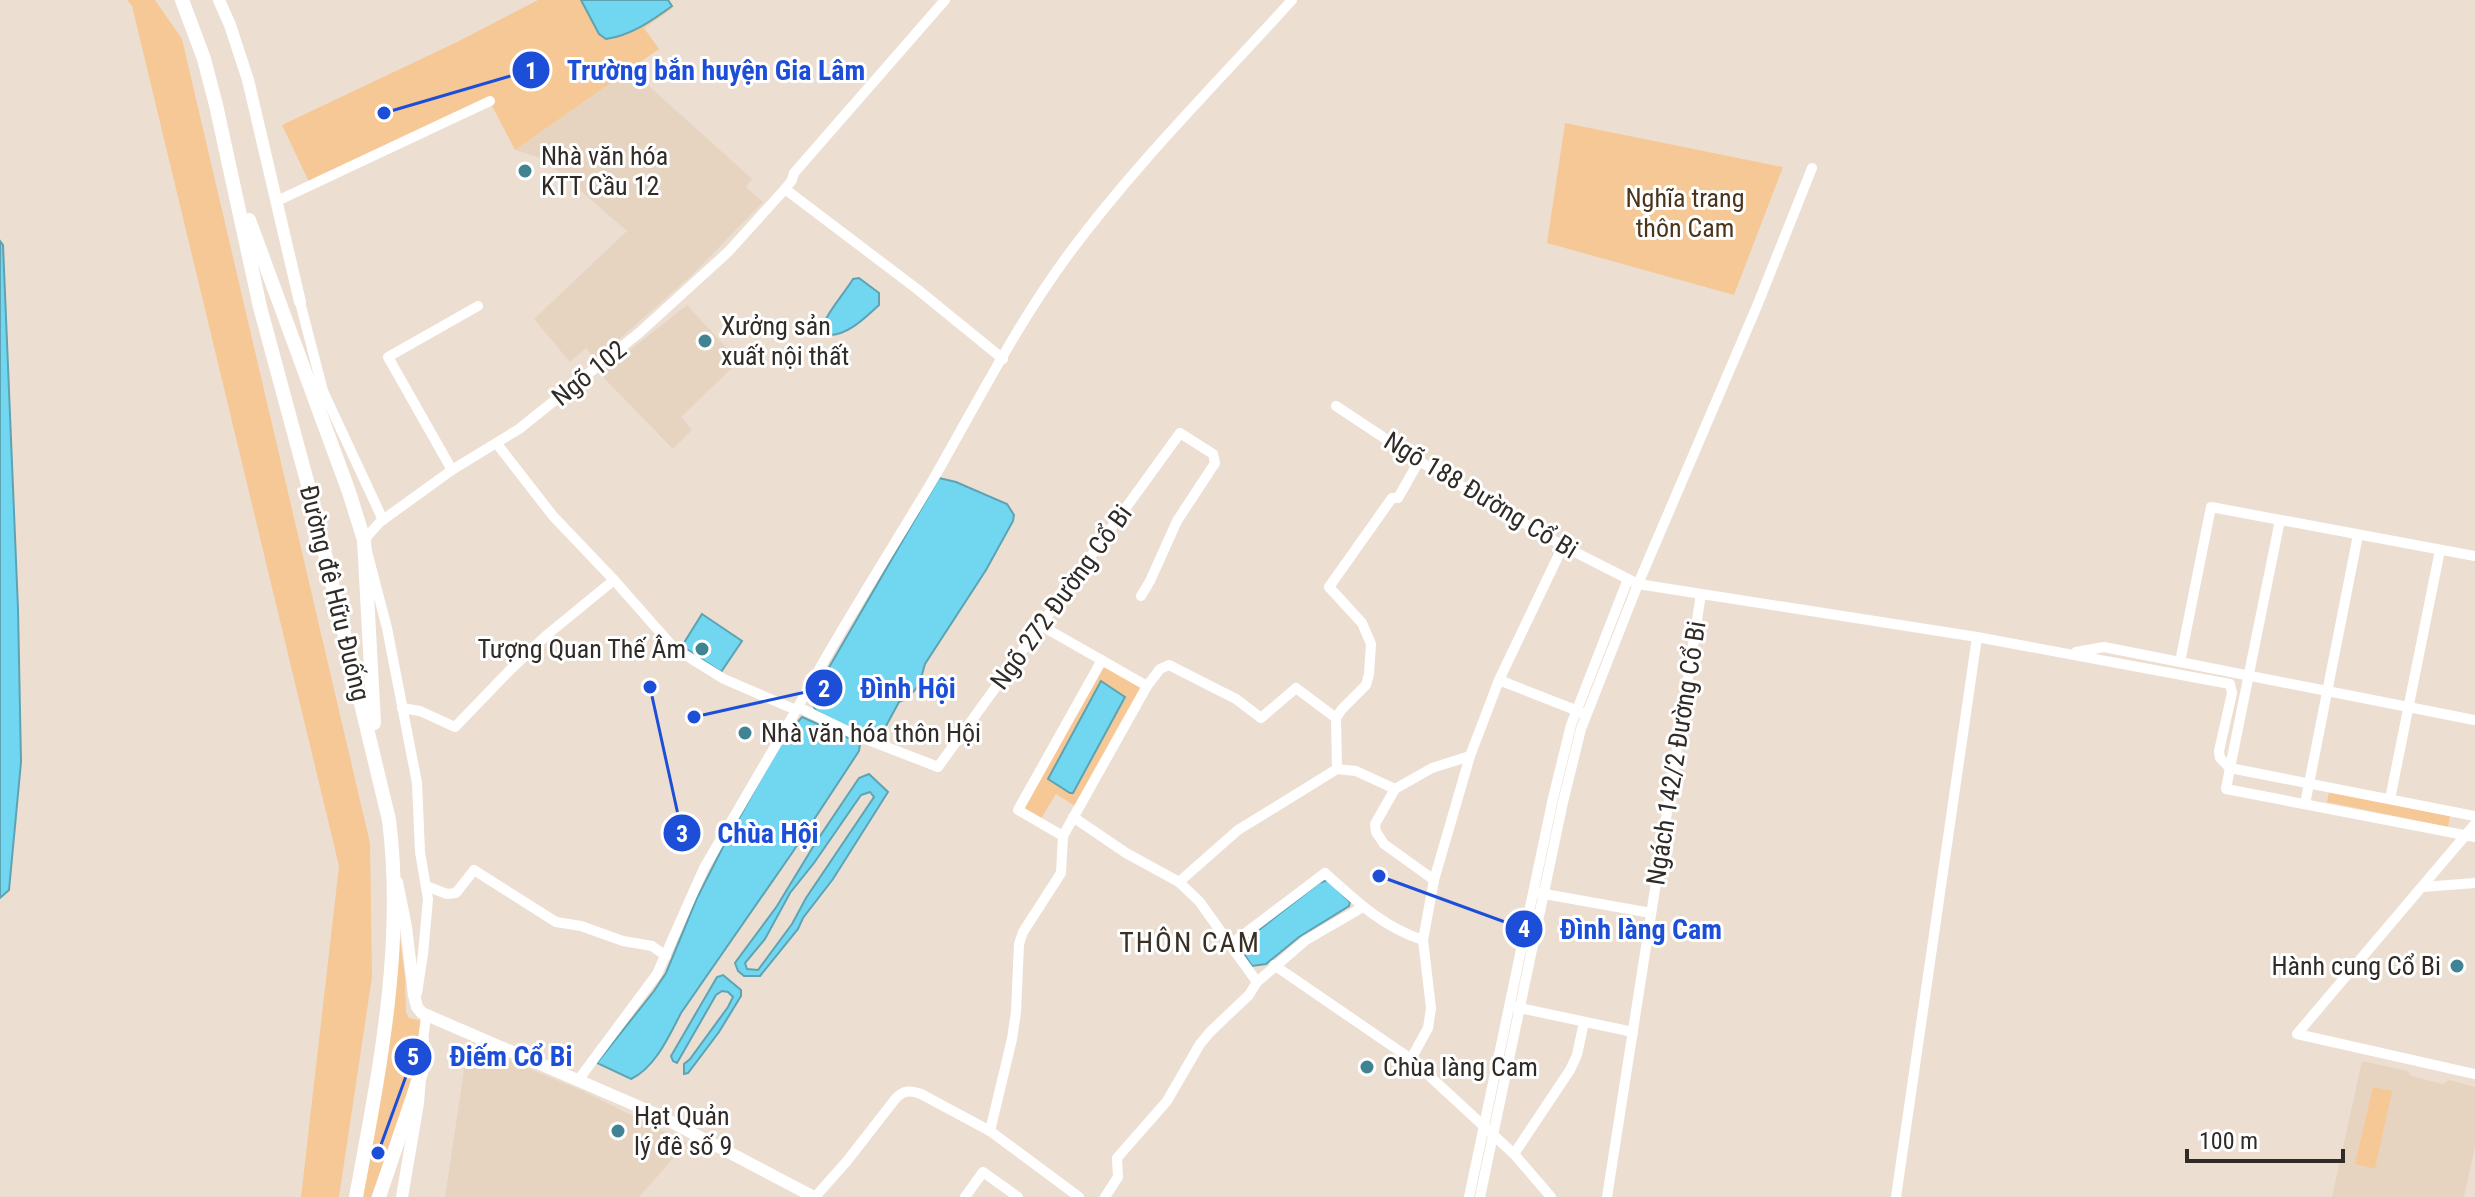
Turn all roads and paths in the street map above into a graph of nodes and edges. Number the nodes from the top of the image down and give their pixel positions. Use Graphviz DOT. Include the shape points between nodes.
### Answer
graph roads {
  1 [pos="182,0"];
  2 [pos="219,0"];
  3 [pos="945,0"];
  4 [pos="1292,0"];
  5 [pos="490,101"];
  6 [pos="1812,168"];
  7 [pos="233,179"];
  8 [pos="788,184"];
  9 [pos="277,201"];
  10 [pos="300,302"];
  11 [pos="478,306"];
  12 [pos="1003,359"];
  13 [pos="1336,406"];
  14 [pos="497,444"];
  15 [pos="1419,461"];
  16 [pos="452,470"];
  17 [pos="383,520"];
  18 [pos="2280,520"];
  19 [pos="2358,535"];
  20 [pos="364,540"];
  21 [pos="1563,546"];
  22 [pos="2440,550"];
  23 [pos="2475,556"];
  24 [pos="614,580"];
  25 [pos="1633,581"];
  26 [pos="1701,594"];
  27 [pos="1141,596"];
  28 [pos="1040,625"];
  29 [pos="1977,637"];
  30 [pos="2062,652"];
  31 [pos="1102,660"];
  32 [pos="2180,662"];
  33 [pos="2249,676"];
  34 [pos="1499,680"];
  35 [pos="1147,686"];
  36 [pos="2327,691"];
  37 [pos="2408,707"];
  38 [pos="402,708"];
  39 [pos="797,708"];
  40 [pos="1582,713"];
  41 [pos="1336,718"];
  42 [pos="2474,720"];
  43 [pos="1470,756"];
  44 [pos="376,763"];
  45 [pos="2230,768"];
  46 [pos="1337,769"];
  47 [pos="2309,783"];
  48 [pos="1395,789"];
  49 [pos="2390,799"];
  50 [pos="2305,804"];
  51 [pos="2475,816"];
  52 [pos="1073,817"];
  53 [pos="2475,824"];
  54 [pos="1063,836"];
  55 [pos="2470,836"];
  56 [pos="394,872"];
  57 [pos="1434,880"];
  58 [pos="1179,882"];
  59 [pos="2475,883"];
  60 [pos="426,886"];
  61 [pos="2422,887"];
  62 [pos="1538,893"];
  63 [pos="1363,907"];
  64 [pos="1651,913"];
  65 [pos="1423,940"];
  66 [pos="1231,944"];
  67 [pos="666,956"];
  68 [pos="1274,965"];
  69 [pos="1257,982"];
  70 [pos="415,1003"];
  71 [pos="1514,1007"];
  72 [pos="426,1016"];
  73 [pos="1584,1022"];
  74 [pos="1633,1032"];
  75 [pos="423,1040"];
  76 [pos="1411,1059"];
  77 [pos="421,1073"];
  78 [pos="2475,1074"];
  79 [pos="579,1079"];
  80 [pos="1483,1125"];
  81 [pos="990,1131"];
  82 [pos="1492,1133"];
  83 [pos="1514,1154"];
  84 [pos="356,1197"];
  85 [pos="379,1197"];
  86 [pos="402,1197"];
  87 [pos="814,1197"];
  88 [pos="965,1197"];
  89 [pos="1018,1197"];
  90 [pos="1079,1197"];
  91 [pos="1105,1197"];
  92 [pos="1469,1197"];
  93 [pos="1480,1197"];
  94 [pos="1551,1197"];
  95 [pos="1607,1197"];
  96 [pos="1896,1197"];
  1 -- 7 [label="main road, Đường đê Hữu Đuống" via="204,59"];
  2 -- 9 [label="street" via="248,80"];
  3 -- 8 [label="street, Ngõ 102"];
  4 -- 12 [label="street" via="1139,166 1068,256"];
  5 -- 9 [label="street"];
  6 -- 25 [label="street" via="1756,308"];
  7 -- 20 [label="main road"];
  7 -- 44 [label="main road, Đường đê Hữu Đuống" via="260,307"];
  8 -- 12 [label="street"];
  8 -- 14 [label="street, Ngõ 102" via="683,294"];
  9 -- 10 [label="street"];
  10 -- 17 [label="street" via="323,391"];
  11 -- 16 [label="street" via="388,357"];
  12 -- 39 [label="street"];
  13 -- 15 [label="street, Ngõ 188 Đường Cổ Bi"];
  14 -- 16 [label="street, Ngõ 102"];
  14 -- 24 [label="street" via="553,516"];
  15 -- 21 [label="street, Ngõ 188 Đường Cổ Bi"];
  15 -- 41 [label="street" via="1398,498 1392,498 1329,587 1362,623 1371,644 1366,685"];
  16 -- 17 [label="street, Ngõ 102"];
  17 -- 20 [label="street, Ngõ 102"];
  18 -- 19 [label="street"];
  18 -- 32 [label="street" via="2211,507"];
  18 -- 33 [label="street"];
  19 -- 22 [label="street"];
  19 -- 36 [label="street"];
  20 -- 38 [label="street"];
  20 -- 44 [label="main road"];
  21 -- 25 [label="street, Ngõ 188 Đường Cổ Bi"];
  21 -- 34 [label="street"];
  22 -- 23 [label="street"];
  22 -- 37 [label="street"];
  24 -- 38 [label="street" via="511,669 455,727"];
  24 -- 39 [label="street" via="674,648 724,679"];
  25 -- 26 [label="street, Ngõ 188 Đường Cổ Bi"];
  25 -- 40 [label="street"];
  26 -- 29 [label="street, Ngõ 188 Đường Cổ Bi"];
  26 -- 64 [label="street, Ngách 142/2 Đường Cổ Bi"];
  27 -- 28 [label="street, Ngõ 272 Đường Cổ Bi" via="1177,521 1214,466 1215,456 1180,433"];
  28 -- 31 [label="street"];
  28 -- 39 [label="street, Ngõ 272 Đường Cổ Bi" via="938,767"];
  29 -- 30 [label="street, Ngõ 188 Đường Cổ Bi"];
  29 -- 96 [label="street"];
  30 -- 32 [label="street" via="2104,647"];
  30 -- 45 [label="street, Ngõ 188 Đường Cổ Bi" via="2230,684 2219,751"];
  31 -- 35 [label="street"];
  31 -- 54 [label="street" via="1018,810"];
  32 -- 33 [label="street"];
  33 -- 36 [label="street"];
  33 -- 45 [label="street"];
  34 -- 40 [label="street"];
  34 -- 43 [label="street"];
  35 -- 41 [label="street" via="1169,665 1261,718 1296,688"];
  35 -- 52 [label="street"];
  36 -- 37 [label="street"];
  36 -- 47 [label="street"];
  37 -- 42 [label="street"];
  37 -- 49 [label="street"];
  38 -- 60 [label="street" via="417,783"];
  39 -- 67 [label="street" via="696,883"];
  40 -- 62 [label="street" via="1556,785"];
  41 -- 46 [label="street"];
  43 -- 48 [label="street" via="1432,768"];
  43 -- 57 [label="street"];
  44 -- 56 [label="main road, Đường đê Hữu Đuống"];
  45 -- 47 [label="street"];
  45 -- 50 [label="street" via="2226,789"];
  46 -- 48 [label="street" via="1356,771"];
  46 -- 58 [label="street" via="1238,830"];
  47 -- 49 [label="street"];
  47 -- 50 [label="street"];
  48 -- 57 [label="street" via="1375,824 1376,832 1384,844"];
  49 -- 51 [label="street"];
  50 -- 55 [label="street"];
  52 -- 54 [label="street"];
  52 -- 58 [label="street"];
  53 -- 55 [label="street"];
  54 -- 81 [label="street" via="1061,873 1019,944 1012,1039"];
  55 -- 61 [label="street"];
  56 -- 70 [label="street"];
  56 -- 84 [label="main road, Đường đê Hữu Đuống" via="390,992"];
  57 -- 65 [label="street"];
  58 -- 66 [label="street"];
  59 -- 61 [label="street"];
  60 -- 67 [label="street" via="456,893 474,870 556,922 652,946"];
  60 -- 70 [label="street"];
  61 -- 78 [label="street" via="2297,1034"];
  62 -- 64 [label="street"];
  62 -- 71 [label="street"];
  63 -- 65 [label="street"];
  63 -- 66 [label="street" via="1325,873"];
  63 -- 68 [label="street"];
  64 -- 74 [label="street, Ngách 142/2 Đường Cổ Bi"];
  65 -- 76 [label="street" via="1431,1008 1428,1028"];
  66 -- 69 [label="street"];
  67 -- 79 [label="street"];
  68 -- 69 [label="street"];
  68 -- 76 [label="street"];
  69 -- 91 [label="street" via="1200,1044 1167,1101 1117,1158 1118,1177"];
  70 -- 72 [label="street"];
  71 -- 73 [label="street"];
  71 -- 80 [label="street"];
  71 -- 82 [label="street"];
  72 -- 75 [label="street"];
  72 -- 79 [label="street"];
  73 -- 74 [label="street"];
  73 -- 83 [label="street" via="1570,1070"];
  74 -- 95 [label="street, Ngách 142/2 Đường Cổ Bi"];
  75 -- 77 [label="street"];
  76 -- 80 [label="street"];
  77 -- 85 [label="main road"];
  77 -- 86 [label="street"];
  79 -- 87 [label="street"];
  80 -- 82 [label="street"];
  80 -- 92 [label="street"];
  81 -- 87 [label="street" via="921,1094 903,1092"];
  81 -- 90 [label="street"];
  82 -- 83 [label="street"];
  82 -- 93 [label="street"];
  83 -- 94 [label="street"];
  88 -- 89 [label="street" via="983,1172"];
}
